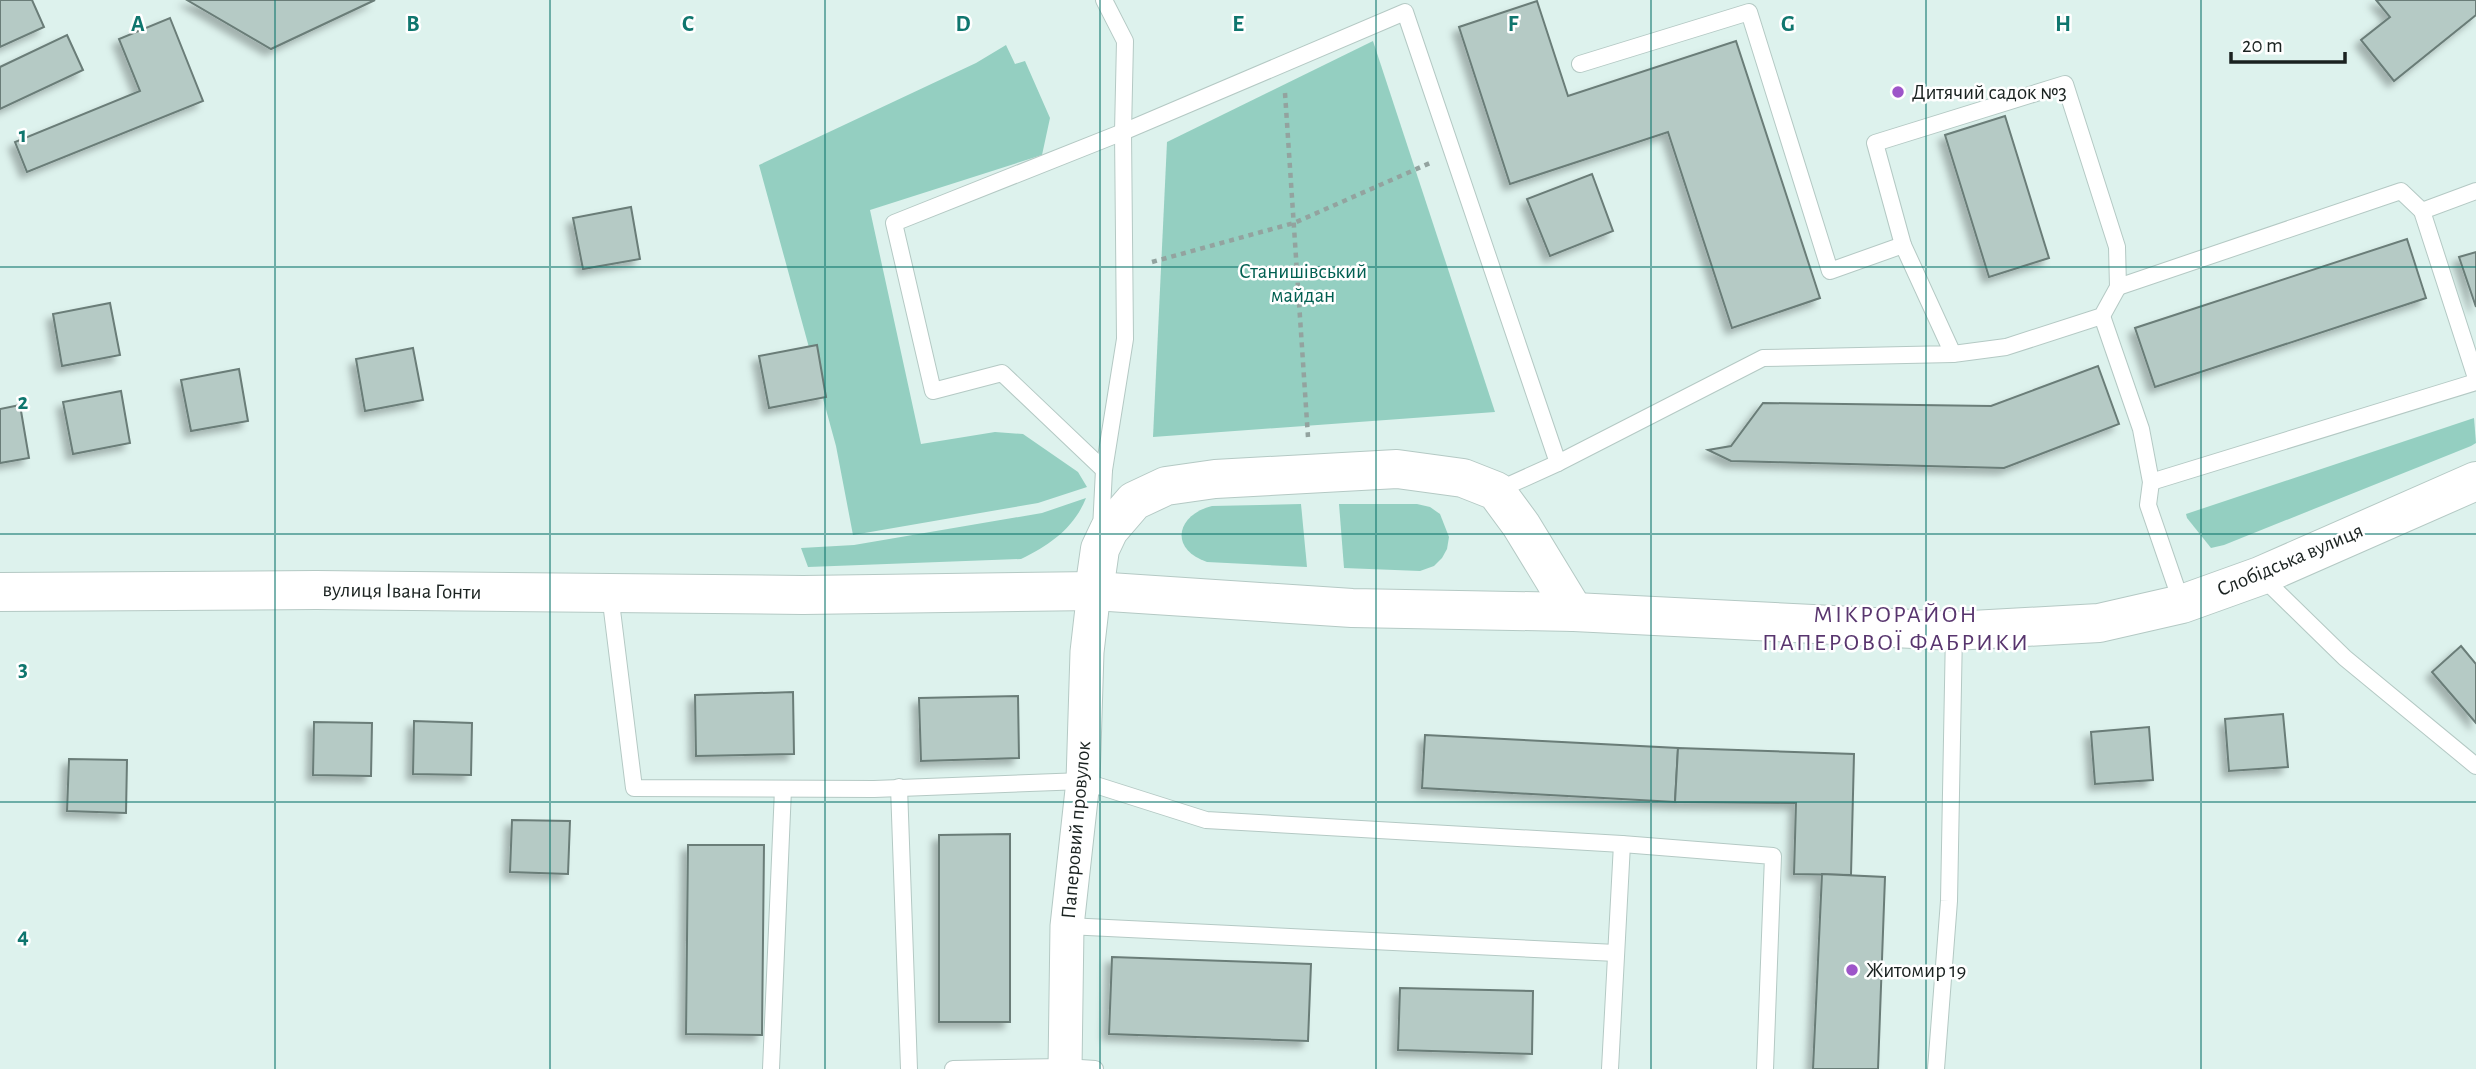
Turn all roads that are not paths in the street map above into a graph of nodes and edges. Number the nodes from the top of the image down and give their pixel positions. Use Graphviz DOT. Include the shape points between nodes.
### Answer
graph roads {
  1 [pos="1104,0"];
  2 [pos="1580,64"];
  3 [pos="1123,132"];
  4 [pos="2476,191"];
  5 [pos="2421,211"];
  6 [pos="1903,245"];
  7 [pos="2118,287"];
  8 [pos="2102,316"];
  9 [pos="1953,354"];
  10 [pos="2476,380"];
  11 [pos="1558,463"];
  12 [pos="1104,470"];
  13 [pos="2476,481"];
  14 [pos="2151,482"];
  15 [pos="1496,491"];
  16 [pos="1100,549"];
  17 [pos="2260,576"];
  18 [pos="1094,591"];
  19 [pos="0,592"];
  20 [pos="610,594"];
  21 [pos="2182,604"];
  22 [pos="1574,612"];
  23 [pos="1954,631"];
  24 [pos="2476,766"];
  25 [pos="1083,780"];
  26 [pos="899,787"];
  27 [pos="783,789"];
  28 [pos="1622,844"];
  29 [pos="1067,926"];
  30 [pos="1616,953"];
  31 [pos="1075,1068"];
  32 [pos="771,1069"];
  33 [pos="909,1069"];
  34 [pos="953,1069"];
  35 [pos="1610,1069"];
  36 [pos="1765,1069"];
  37 [pos="1936,1069"];
  1 -- 3 [label="lane" via="1125,41"];
  2 -- 6 [label="lane" via="1749,12 1830,271"];
  3 -- 11 [label="lane" via="1405,12"];
  3 -- 12 [label="lane" via="1125,339"];
  3 -- 12 [label="lane" via="894,223 933,391 1002,373"];
  4 -- 5 [label="lane"];
  5 -- 7 [label="lane" via="2401,191"];
  5 -- 10 [label="lane"];
  6 -- 7 [label="lane" via="1875,144 2065,84 2118,247"];
  6 -- 9 [label="lane"];
  7 -- 8 [label="lane"];
  8 -- 9 [label="lane" via="2007,347"];
  8 -- 14 [label="lane" via="2141,429"];
  9 -- 11 [label="lane" via="1763,358"];
  10 -- 14 [label="lane"];
  11 -- 15 [label="lane"];
  12 -- 16 [label="lane"];
  13 -- 17 [label="street, Слобідська вулиця"];
  14 -- 21 [label="lane" via="2148,505"];
  15 -- 16 [label="street" via="1463,478 1397,469 1166,486 1134,501 1109,530"];
  15 -- 22 [label="street"];
  16 -- 18 [label="street"];
  17 -- 21 [label="street, Слобідська вулиця"];
  17 -- 24 [label="lane" via="2345,658"];
  18 -- 20 [label="street, вулиця Івана Гонти"];
  18 -- 22 [label="street" via="1352,608"];
  18 -- 25 [label="street, Паперовий провулок"];
  19 -- 20 [label="street, вулиця Івана Гонти"];
  20 -- 27 [label="lane" via="634,788"];
  21 -- 23 [label="street, Слобідська вулиця" via="2099,623"];
  22 -- 23 [label="street"];
  23 -- 37 [label="lane" via="1949,901"];
  25 -- 26 [label="lane"];
  25 -- 28 [label="lane" via="1206,820"];
  25 -- 29 [label="street, Паперовий провулок"];
  26 -- 27 [label="lane"];
  26 -- 33 [label="lane"];
  27 -- 32 [label="lane"];
  28 -- 30 [label="lane"];
  28 -- 36 [label="lane" via="1773,856"];
  29 -- 30 [label="lane"];
  29 -- 31 [label="street, Паперовий провулок"];
  30 -- 35 [label="lane"];
  31 -- 34 [label="lane"];
}
